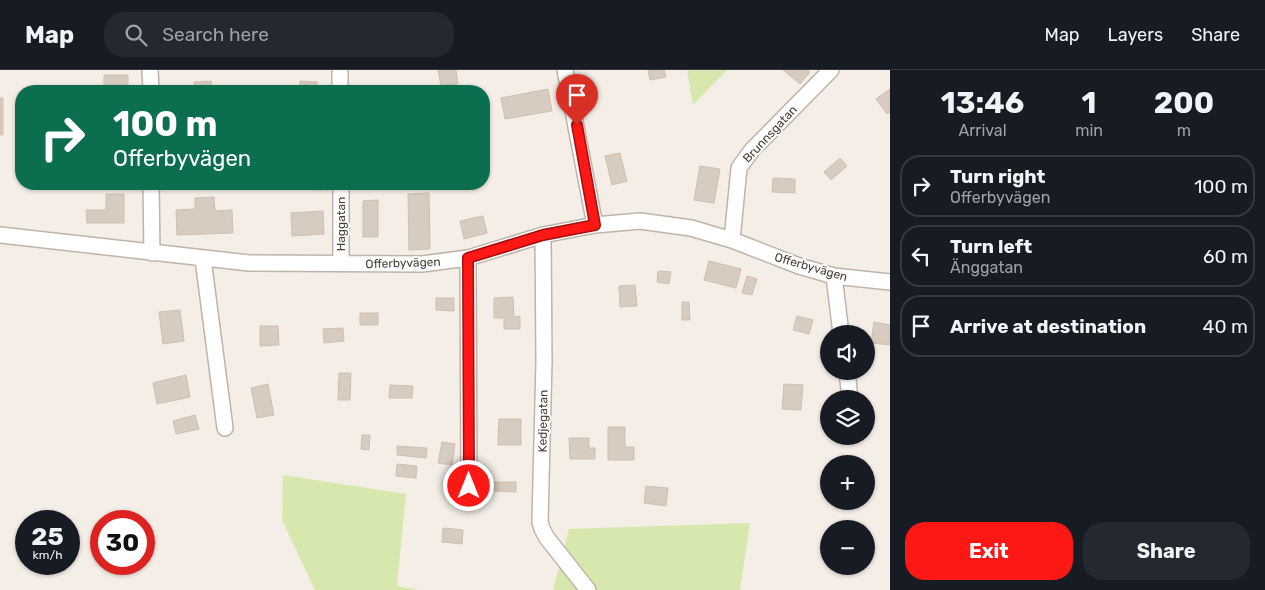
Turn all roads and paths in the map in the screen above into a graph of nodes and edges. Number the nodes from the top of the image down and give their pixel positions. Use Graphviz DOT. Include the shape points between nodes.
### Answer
graph roads {
  1 [pos="150,70"];
  2 [pos="340,70"];
  3 [pos="565,70"];
  4 [pos="831,70"];
  5 [pos="151,85"];
  6 [pos="340,85"];
  7 [pos="151,190"];
  8 [pos="341,190"];
  9 [pos="595,225"];
  10 [pos="0,235"];
  11 [pos="543,235"];
  12 [pos="732,240"];
  13 [pos="152,253"];
  14 [pos="468,258"];
  15 [pos="203,259"];
  16 [pos="341,264"];
  17 [pos="834,276"];
  18 [pos="890,282"];
  19 [pos="840,325"];
  20 [pos="226,428"];
  21 [pos="469,486"];
  22 [pos="588,590"];
  1 -- 5 [label="street"];
  2 -- 6 [label="street"];
  3 -- 9 [label="street"];
  4 -- 12 [label="street, Brunnsgatan" via="752,150 740,168"];
  7 -- 13 [label="street"];
  8 -- 16 [label="street, Haggatan"];
  9 -- 11 [label="street, Offerbyvägen"];
  9 -- 12 [label="street, Offerbyvägen" via="640,221 691,228"];
  10 -- 13 [label="street, Offerbyvägen"];
  11 -- 14 [label="street, Offerbyvägen"];
  11 -- 22 [label="street, Kedjegatan" via="540,522 547,538"];
  12 -- 17 [label="street, Offerbyvägen"];
  13 -- 15 [label="street, Offerbyvägen"];
  14 -- 16 [label="street, Offerbyvägen" via="422,264"];
  14 -- 21 [label="street"];
  15 -- 16 [label="street, Offerbyvägen"];
  15 -- 20 [label="street"];
  17 -- 18 [label="street, Offerbyvägen"];
  17 -- 19 [label="street"];
}
